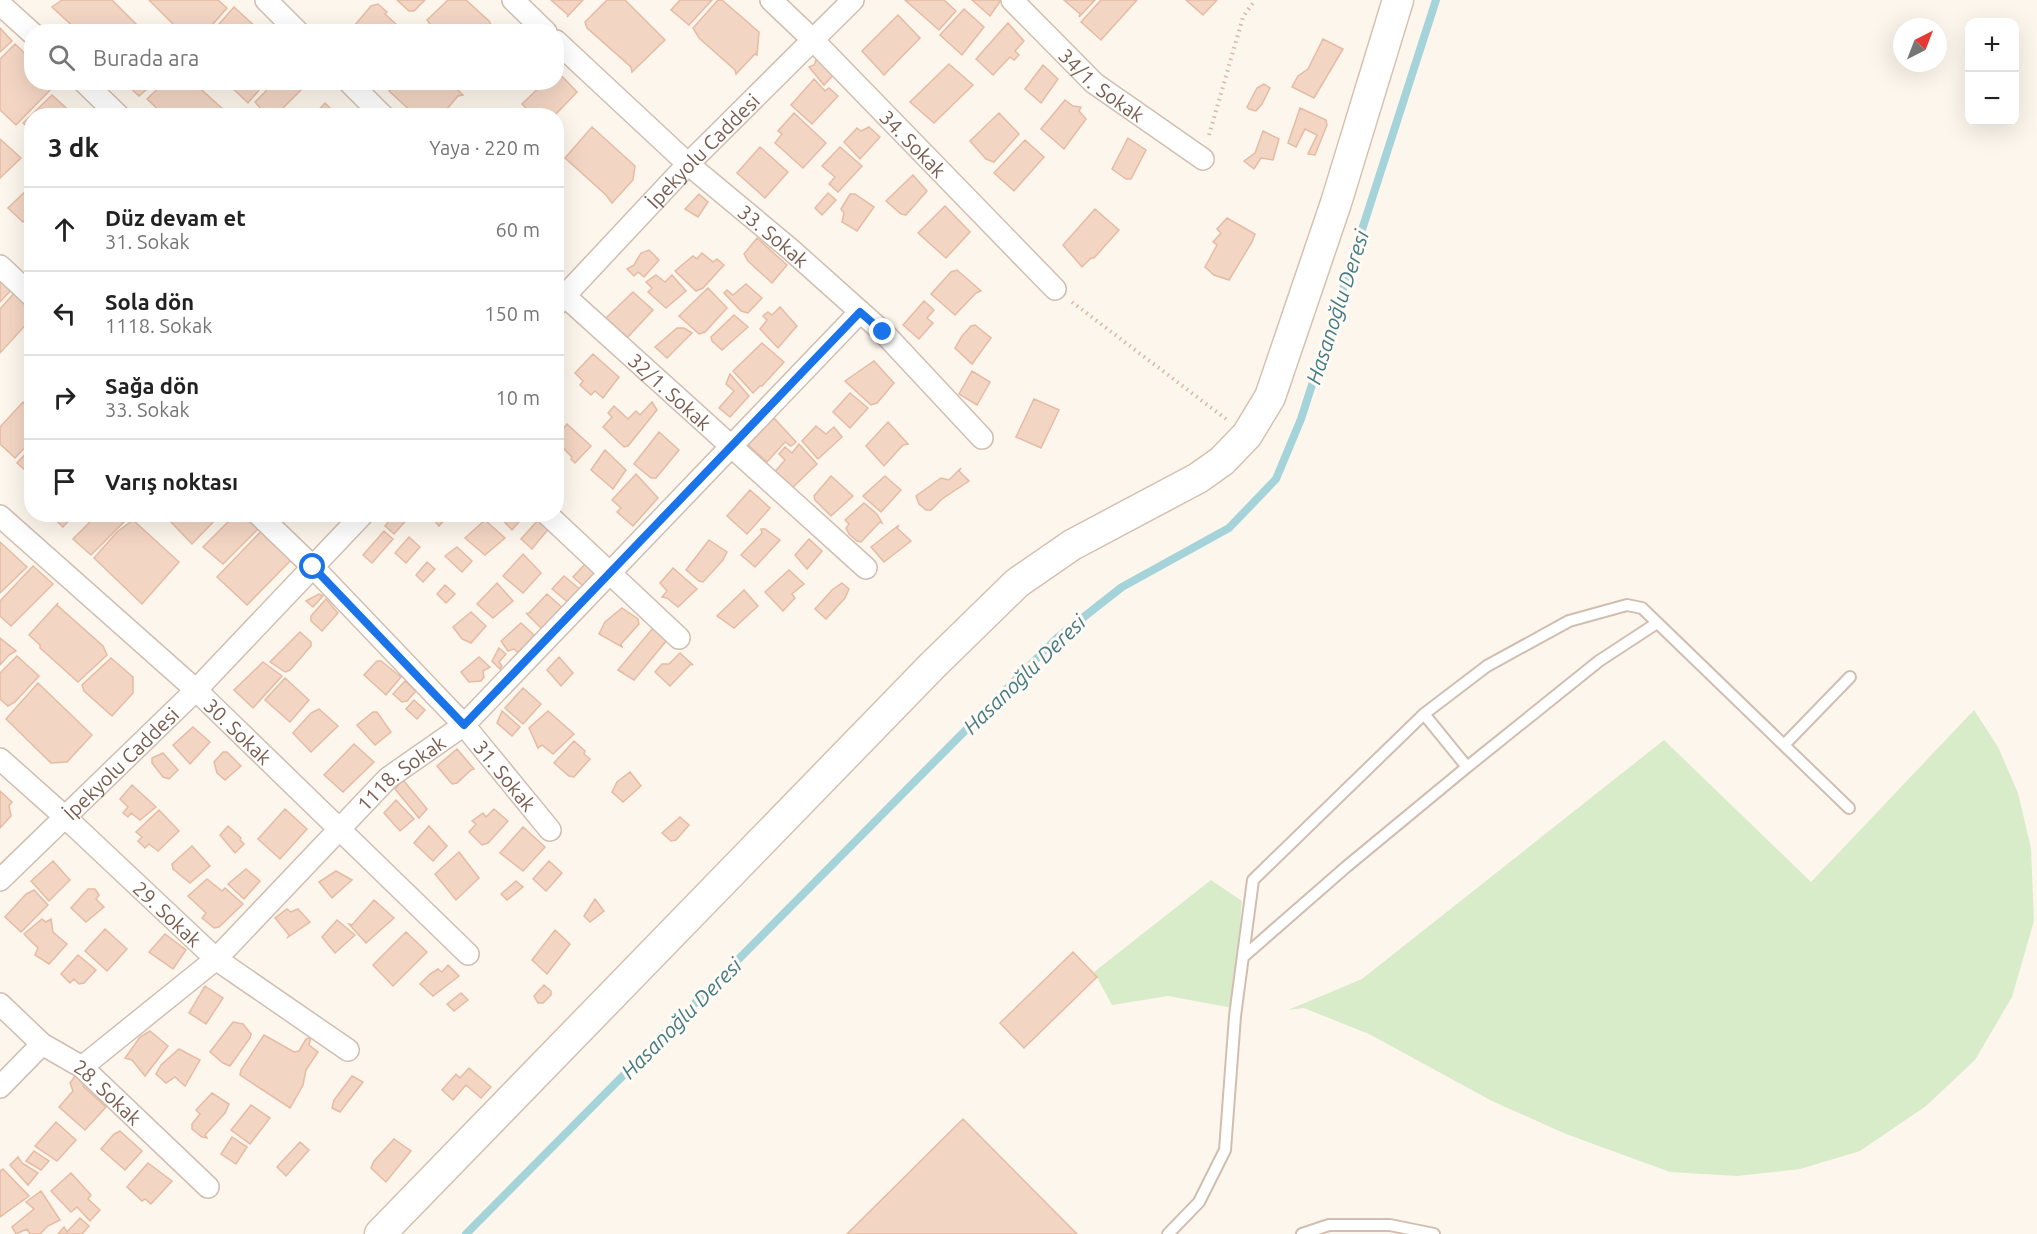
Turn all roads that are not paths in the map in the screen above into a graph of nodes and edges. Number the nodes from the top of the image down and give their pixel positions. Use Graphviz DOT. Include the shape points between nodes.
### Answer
graph roads {
  1 [pos="266,0"];
  2 [pos="513,0"];
  3 [pos="771,0"];
  4 [pos="853,0"];
  5 [pos="1012,0"];
  6 [pos="1398,0"];
  7 [pos="0,4"];
  8 [pos="290,24"];
  9 [pos="538,24"];
  10 [pos="24,26"];
  11 [pos="814,41"];
  12 [pos="564,48"];
  13 [pos="92,90"];
  14 [pos="357,90"];
  15 [pos="111,108"];
  16 [pos="375,108"];
  17 [pos="1203,159"];
  18 [pos="688,164"];
  19 [pos="0,266"];
  20 [pos="24,288"];
  21 [pos="1055,289"];
  22 [pos="564,291"];
  23 [pos="564,300"];
  24 [pos="860,312"];
  25 [pos="982,438"];
  26 [pos="730,446"];
  27 [pos="0,516"];
  28 [pos="266,522"];
  29 [pos="355,522"];
  30 [pos="554,522"];
  31 [pos="313,567"];
  32 [pos="866,568"];
  33 [pos="609,575"];
  34 [pos="1657,622"];
  35 [pos="679,638"];
  36 [pos="1850,677"];
  37 [pos="196,690"];
  38 [pos="1424,714"];
  39 [pos="464,725"];
  40 [pos="1784,745"];
  41 [pos="0,759"];
  42 [pos="1467,767"];
  43 [pos="1849,807"];
  44 [pos="64,816"];
  45 [pos="339,828"];
  46 [pos="550,830"];
  47 [pos="0,880"];
  48 [pos="468,954"];
  49 [pos="1243,957"];
  50 [pos="216,959"];
  51 [pos="0,1004"];
  52 [pos="42,1044"];
  53 [pos="348,1050"];
  54 [pos="82,1067"];
  55 [pos="0,1087"];
  56 [pos="208,1187"];
  57 [pos="380,1234"];
  58 [pos="1167,1234"];
  59 [pos="1302,1234"];
  60 [pos="1434,1234"];
  1 -- 8 [label="street"];
  2 -- 9 [label="street"];
  3 -- 11 [label="street, 34. Sokak"];
  4 -- 11 [label="street, İpekyolu Caddesi"];
  5 -- 17 [label="street, 34/1. Sokak" via="1094,83"];
  6 -- 57 [label="street" via="1336,203 1274,386 1246,435 1222,461 1198,478 1072,545 1017,583"];
  7 -- 10 [label="street"];
  11 -- 18 [label="street, İpekyolu Caddesi"];
  11 -- 21 [label="street, 34. Sokak"];
  12 -- 18 [label="street, 33. Sokak"];
  13 -- 15 [label="street"];
  14 -- 16 [label="street"];
  18 -- 22 [label="street, İpekyolu Caddesi"];
  18 -- 24 [label="street, 33. Sokak"];
  19 -- 20 [label="street"];
  23 -- 26 [label="street, 32/1. Sokak"];
  24 -- 25 [label="street, 33. Sokak"];
  24 -- 26 [label="street, 1118. Sokak"];
  26 -- 32 [label="street, 32/1. Sokak"];
  26 -- 33 [label="street, 1118. Sokak"];
  27 -- 37 [label="street, 30. Sokak"];
  28 -- 31 [label="street, 31. Sokak"];
  29 -- 31 [label="street, İpekyolu Caddesi"];
  30 -- 33 [label="street"];
  31 -- 37 [label="street, İpekyolu Caddesi"];
  31 -- 39 [label="street, 31. Sokak"];
  33 -- 35 [label="street"];
  33 -- 39 [label="street, 1118. Sokak"];
  34 -- 38 [label="lane" via="1642,608 1627,604 1569,621 1487,666"];
  34 -- 40 [label="lane"];
  34 -- 42 [label="lane" via="1599,661"];
  36 -- 40 [label="lane"];
  37 -- 44 [label="street, İpekyolu Caddesi"];
  37 -- 45 [label="street, 30. Sokak"];
  38 -- 42 [label="lane"];
  38 -- 49 [label="lane" via="1253,880"];
  39 -- 45 [label="street, 1118. Sokak" via="388,778"];
  39 -- 46 [label="street, 31. Sokak"];
  40 -- 43 [label="lane"];
  41 -- 44 [label="street, 29. Sokak"];
  42 -- 49 [label="lane"];
  44 -- 47 [label="street, İpekyolu Caddesi"];
  44 -- 50 [label="street, 29. Sokak"];
  45 -- 48 [label="street, 30. Sokak"];
  45 -- 50 [label="street, 1118. Sokak"];
  49 -- 58 [label="lane" via="1225,1150 1199,1202"];
  50 -- 53 [label="street, 29. Sokak"];
  50 -- 54 [label="street, 1118. Sokak"];
  51 -- 52 [label="street, 28. Sokak"];
  52 -- 54 [label="street, 28. Sokak"];
  52 -- 55 [label="street"];
  54 -- 56 [label="street, 28. Sokak"];
  59 -- 60 [label="lane" via="1329,1224 1390,1225"];
}
